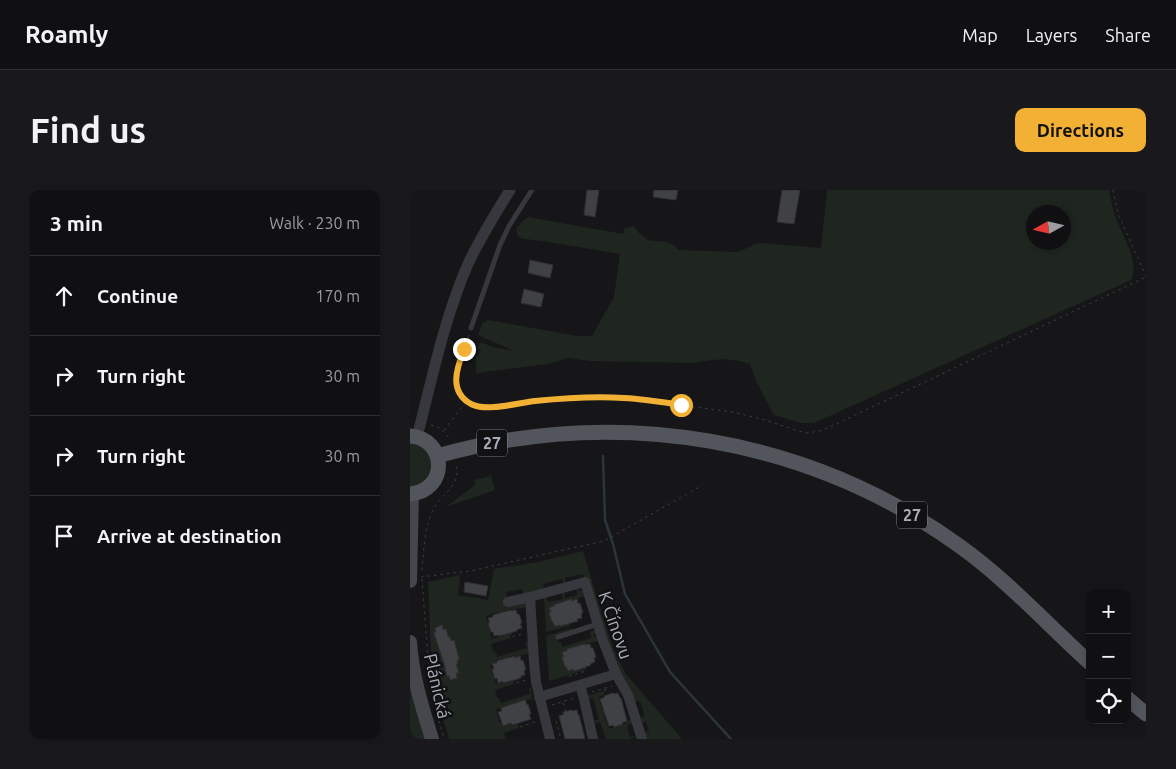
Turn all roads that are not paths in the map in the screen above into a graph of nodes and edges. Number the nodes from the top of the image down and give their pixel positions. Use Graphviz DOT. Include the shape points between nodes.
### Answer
graph roads {
  1 [pos="510,190"];
  2 [pos="532,190"];
  3 [pos="472,328"];
  4 [pos="413,437"];
  5 [pos="437,456"];
  6 [pos="411,494"];
  7 [pos="415,578"];
  8 [pos="530,597"];
  9 [pos="508,602"];
  10 [pos="598,624"];
  11 [pos="558,637"];
  12 [pos="410,642"];
  13 [pos="1086,659"];
  14 [pos="616,674"];
  15 [pos="580,685"];
  16 [pos="539,697"];
  17 [pos="1131,701"];
  18 [pos="1146,714"];
  19 [pos="432,739"];
  20 [pos="550,739"];
  21 [pos="592,739"];
  22 [pos="642,739"];
  1 -- 4 [label="street" via="468,264"];
  2 -- 3 [label="lane" via="500,245"];
  4 -- 5 [label="main road" via="425,440"];
  5 -- 6 [label="main road" via="438,468 433,482"];
  5 -- 13 [label="main road, 27" via="502,441 548,435 630,432 721,443 798,463 872,493 948,537 1003,580"];
  6 -- 7 [label="main road"];
  8 -- 9 [label="street, K Čínovu"];
  8 -- 10 [label="street, K Čínovu" via="585,582"];
  8 -- 16 [label="street"];
  10 -- 11 [label="lane"];
  10 -- 14 [label="street, K Čínovu"];
  12 -- 19 [label="main road, Plánická" via="418,690"];
  14 -- 15 [label="street, K Čínovu"];
  14 -- 22 [label="street, K Čínovu" via="628,695"];
  15 -- 16 [label="street, K Čínovu"];
  15 -- 21 [label="street"];
  16 -- 20 [label="street"];
  17 -- 18 [label="main road"];
}
